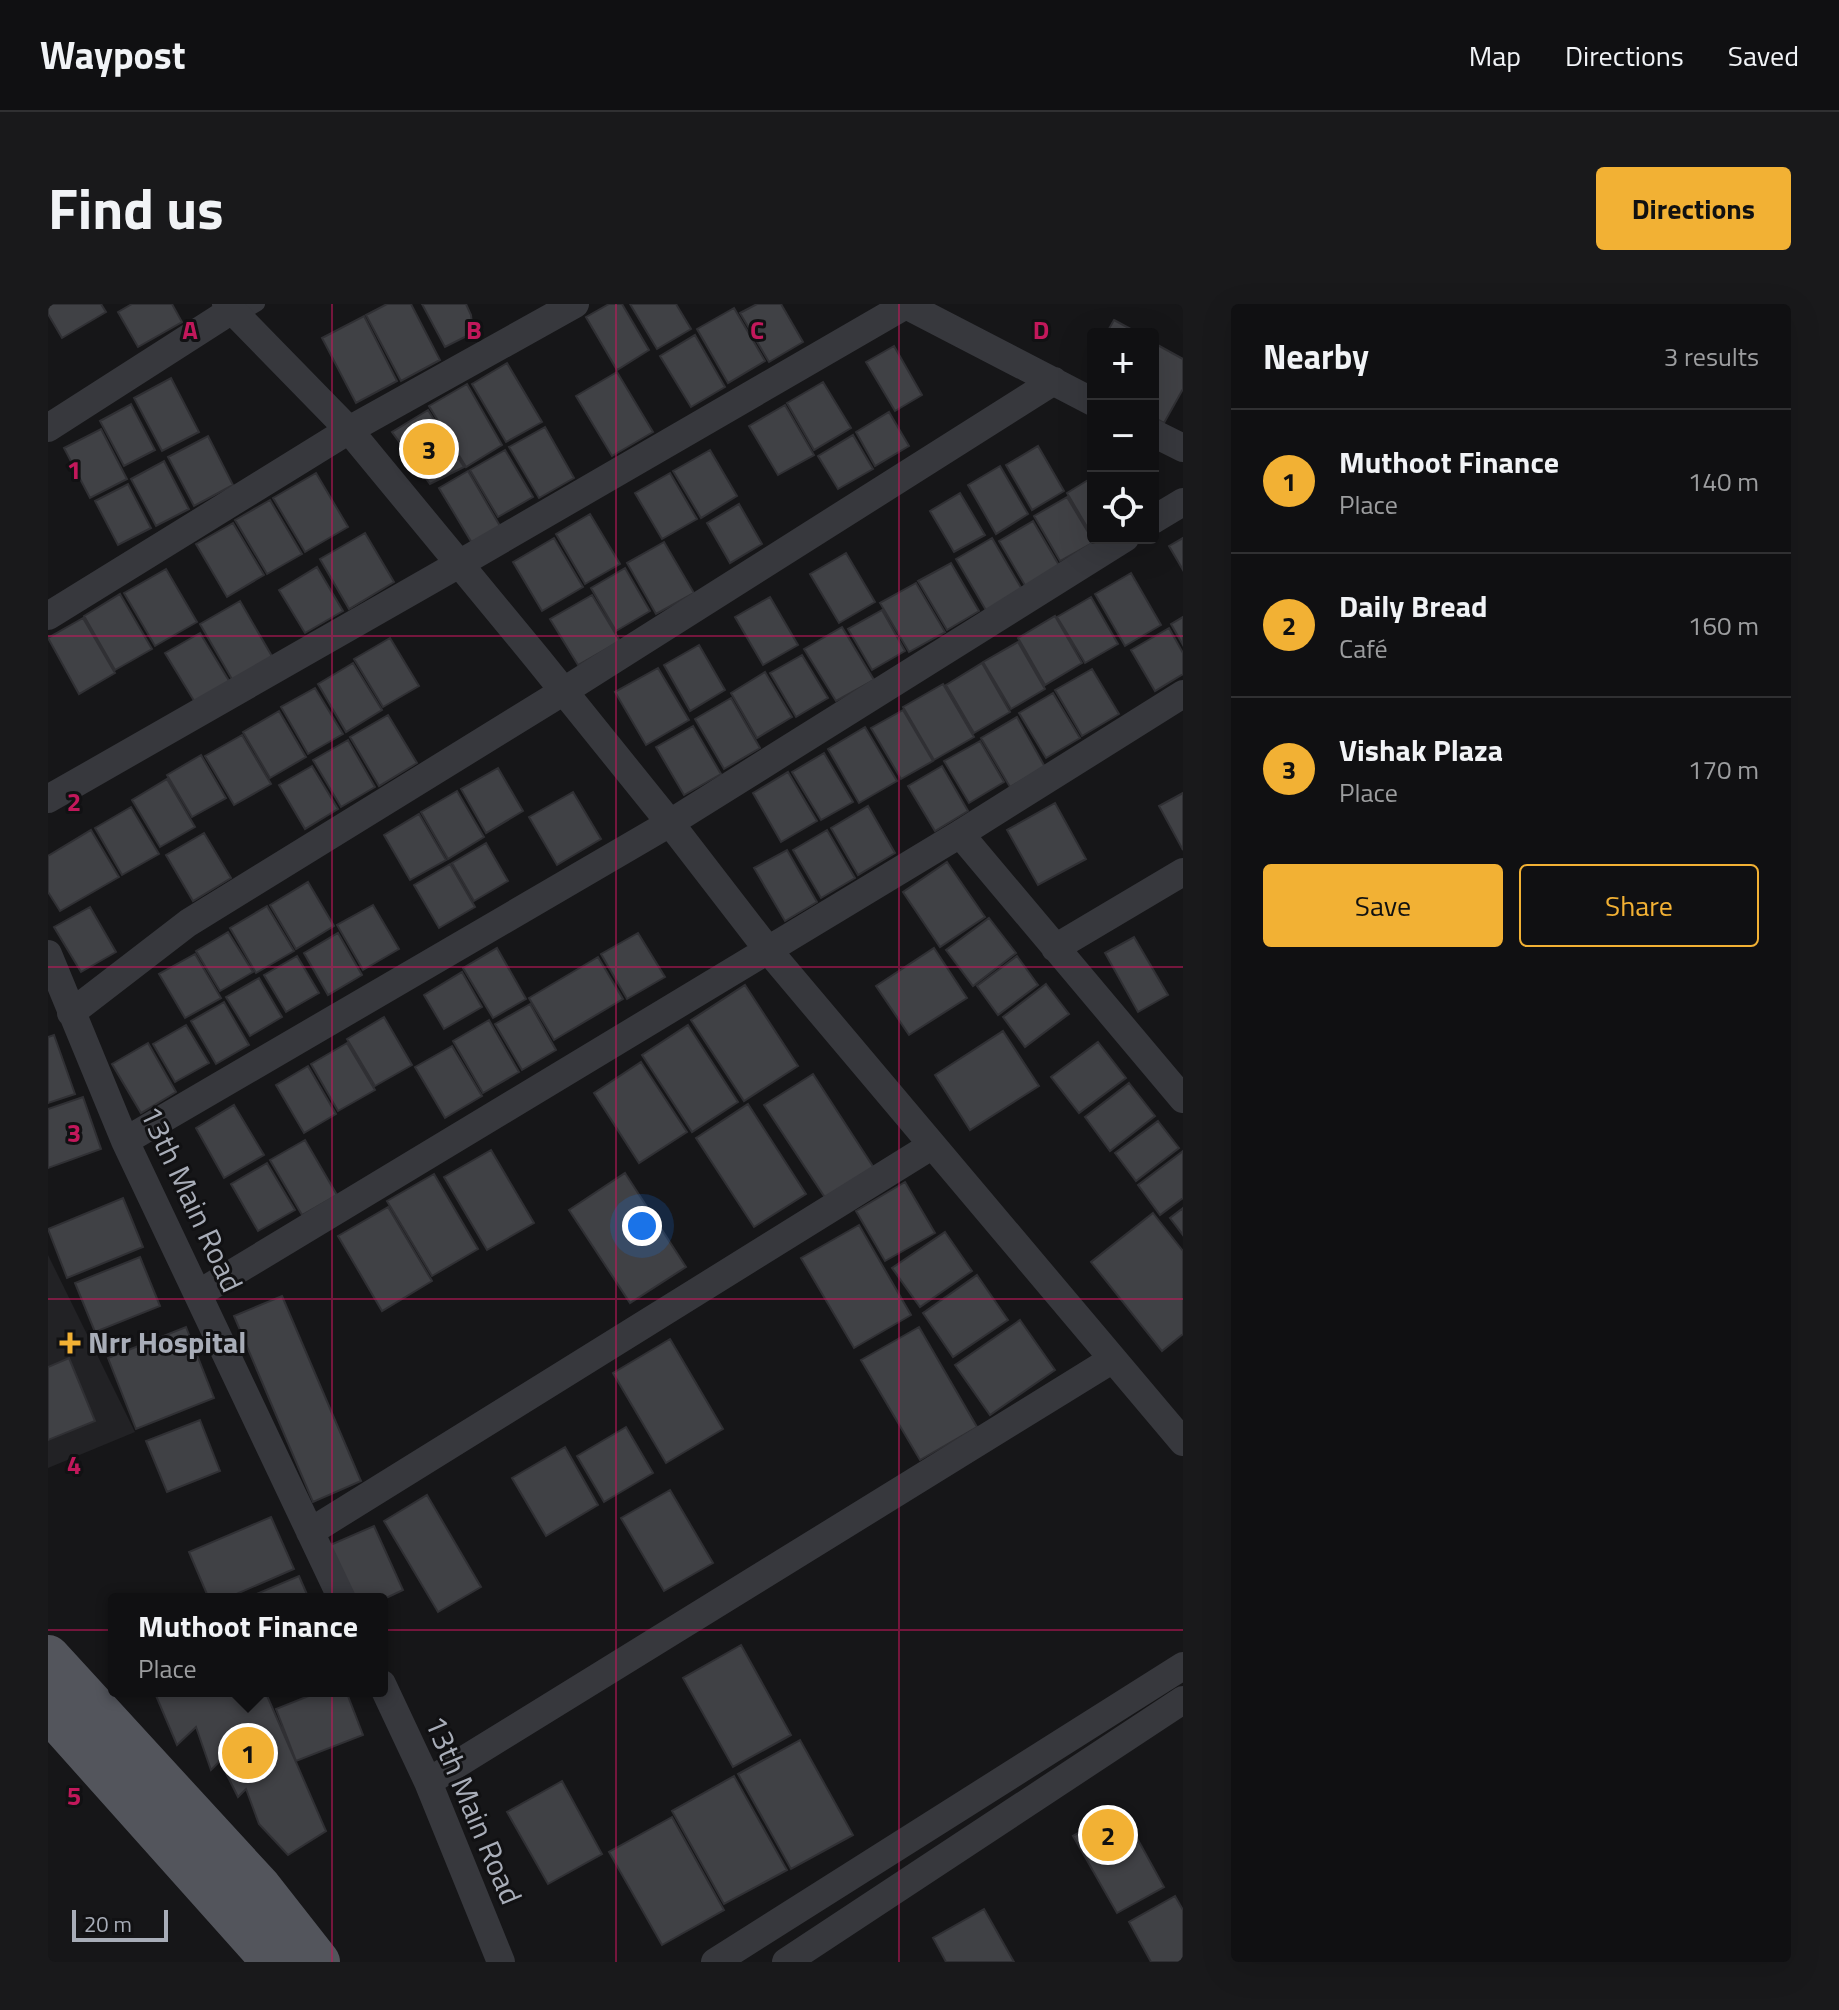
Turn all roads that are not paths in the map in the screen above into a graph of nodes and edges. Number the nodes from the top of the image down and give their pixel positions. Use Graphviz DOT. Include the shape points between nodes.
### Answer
graph roads {
  1 [pos="575,304"];
  2 [pos="905,304"];
  3 [pos="239,309"];
  4 [pos="1054,381"];
  5 [pos="1089,400"];
  6 [pos="48,428"];
  7 [pos="349,430"];
  8 [pos="1159,436"];
  9 [pos="1183,448"];
  10 [pos="1183,502"];
  11 [pos="1159,516"];
  12 [pos="1115,544"];
  13 [pos="459,564"];
  14 [pos="48,616"];
  15 [pos="564,691"];
  16 [pos="1183,694"];
  17 [pos="48,799"];
  18 [pos="670,823"];
  19 [pos="960,834"];
  20 [pos="1183,872"];
  21 [pos="1055,948"];
  22 [pos="768,950"];
  23 [pos="48,954"];
  24 [pos="71,1013"];
  25 [pos="1181,1094"];
  26 [pos="125,1141"];
  27 [pos="931,1146"];
  28 [pos="198,1294"];
  29 [pos="1113,1359"];
  30 [pos="1183,1442"];
  31 [pos="310,1532"];
  32 [pos="339,1593"];
  33 [pos="48,1657"];
  34 [pos="1183,1666"];
  35 [pos="388,1697"];
  36 [pos="1183,1700"];
  37 [pos="48,1709"];
  38 [pos="428,1782"];
  39 [pos="274,1962"];
  40 [pos="318,1962"];
  41 [pos="501,1962"];
  42 [pos="715,1962"];
  43 [pos="786,1962"];
  1 -- 7 [label="street"];
  2 -- 4 [label="street"];
  2 -- 13 [label="street"];
  3 -- 6 [label="street"];
  3 -- 7 [label="street"];
  4 -- 5 [label="street"];
  4 -- 15 [label="street"];
  7 -- 13 [label="street"];
  7 -- 14 [label="street"];
  8 -- 9 [label="street"];
  10 -- 11 [label="street"];
  12 -- 18 [label="street"];
  13 -- 15 [label="street"];
  13 -- 17 [label="street"];
  15 -- 18 [label="street"];
  15 -- 24 [label="street" via="188,923"];
  16 -- 19 [label="street"];
  18 -- 22 [label="street"];
  18 -- 26 [label="street"];
  19 -- 21 [label="street"];
  19 -- 22 [label="street"];
  20 -- 21 [label="street"];
  21 -- 25 [label="street"];
  22 -- 27 [label="street"];
  22 -- 28 [label="street"];
  23 -- 24 [label="street, 13th Main Road"];
  24 -- 26 [label="street, 13th Main Road"];
  26 -- 28 [label="street, 13th Main Road"];
  27 -- 29 [label="street"];
  27 -- 31 [label="street"];
  28 -- 31 [label="street, 13th Main Road"];
  29 -- 30 [label="street"];
  29 -- 38 [label="street"];
  31 -- 32 [label="street, 13th Main Road"];
  33 -- 40 [label="main road" via="260,1888"];
  34 -- 42 [label="street"];
  35 -- 38 [label="street, 13th Main Road"];
  36 -- 43 [label="street"];
  37 -- 39 [label="main road"];
  38 -- 41 [label="street, 13th Main Road"];
}
